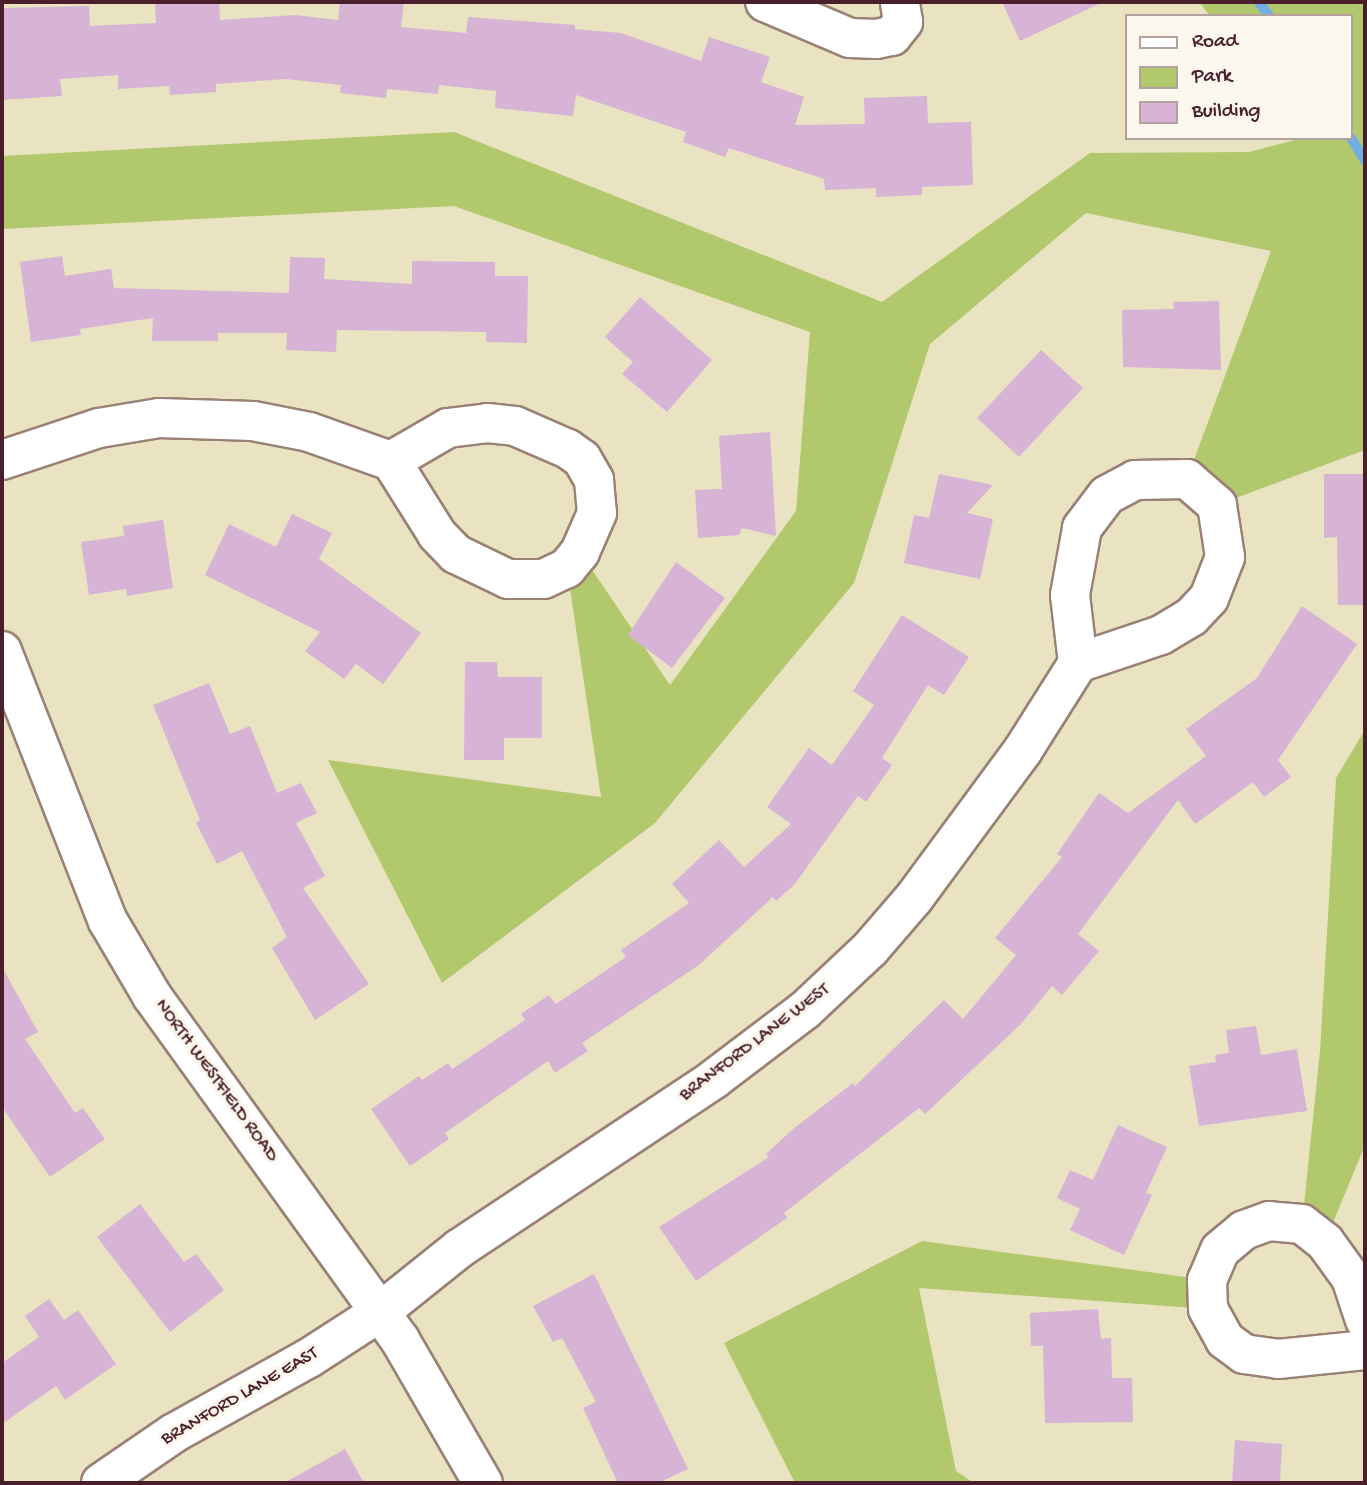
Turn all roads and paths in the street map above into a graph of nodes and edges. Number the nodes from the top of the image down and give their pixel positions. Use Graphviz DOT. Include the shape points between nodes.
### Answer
graph roads {
  1 [pos="765,2"];
  2 [pos="900,2"];
  3 [pos="2,460"];
  4 [pos="391,461"];
  5 [pos="2,651"];
  6 [pos="1078,663"];
  7 [pos="380,1312"];
  8 [pos="1365,1320"];
  9 [pos="1365,1350"];
  10 [pos="101,1483"];
  11 [pos="483,1483"];
  1 -- 2 [label="street" via="850,38 876,39 892,37 903,22"];
  3 -- 4 [label="street" via="99,428 159,418 253,421 309,432"];
  4 -- 4 [label="street" via="437,534 456,554 508,579 543,579 567,568 580,552 597,513 594,480 582,459 515,426 486,423 448,428"];
  5 -- 7 [label="street, NORTH WESTFIELD ROAD" via="108,921 152,996"];
  6 -- 6 [label="street" via="1161,635 1191,617 1209,598 1225,557 1217,505 1187,479 1135,480 1107,495 1082,528 1070,595"];
  6 -- 7 [label="street, BRANFORD LANE WEST" via="1023,750 914,898 870,949 814,1001 715,1079 460,1248"];
  7 -- 10 [label="street, BRANFORD LANE EAST" via="309,1358 174,1433"];
  7 -- 11 [label="street, NORTH WESTFIELD ROAD"];
  8 -- 9 [label="street" via="1351,1278 1325,1242 1302,1224 1269,1221 1244,1230 1220,1250 1207,1280 1208,1309 1225,1340 1244,1354 1278,1359"];
}
